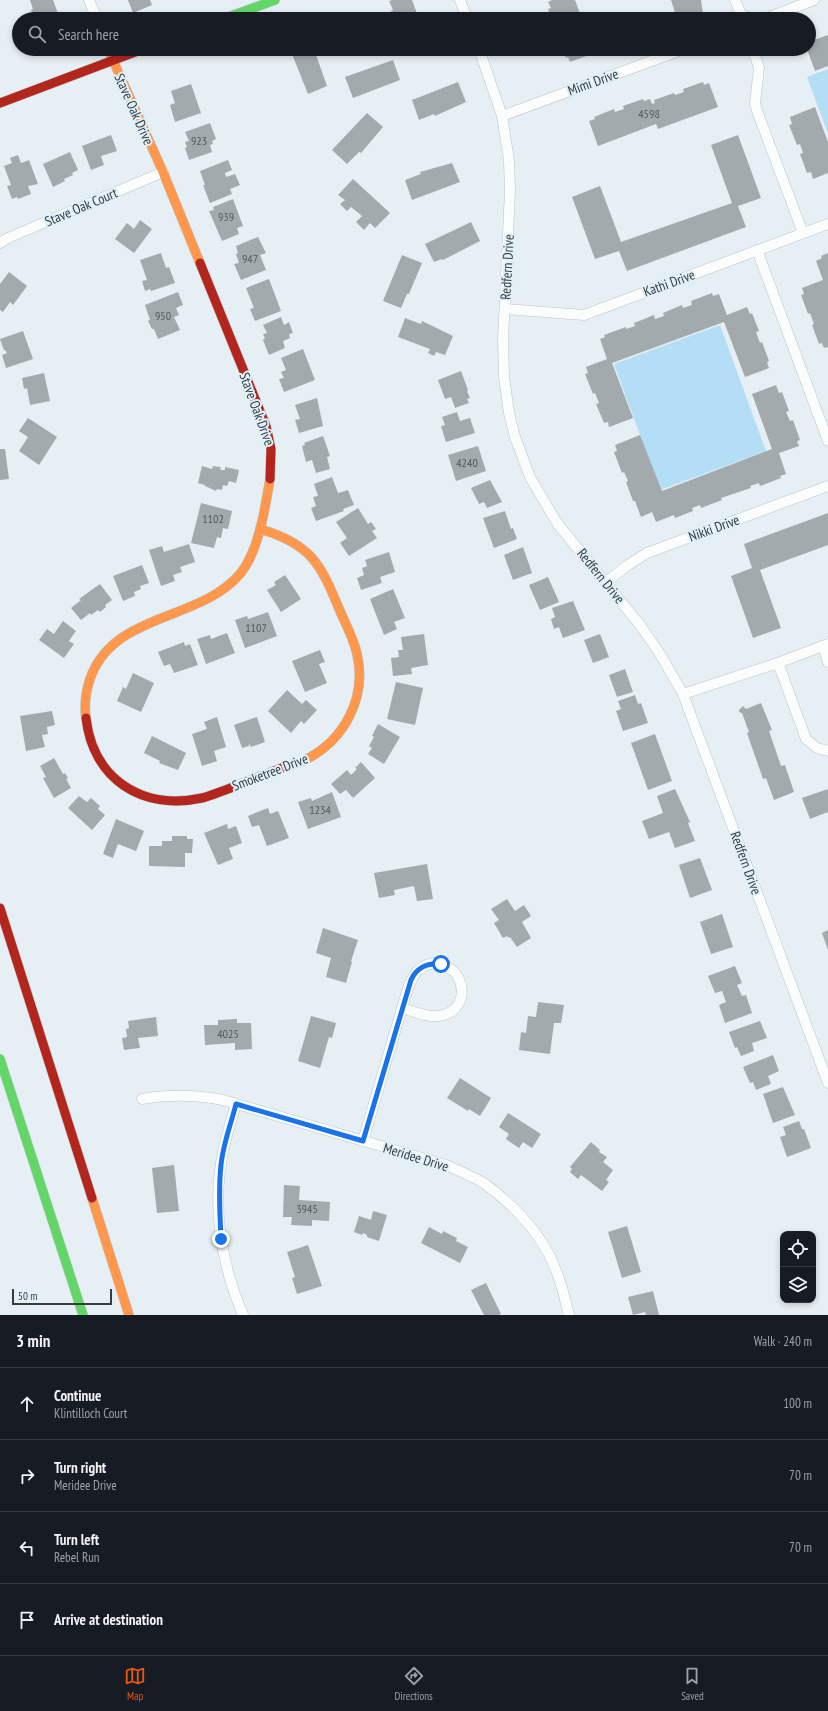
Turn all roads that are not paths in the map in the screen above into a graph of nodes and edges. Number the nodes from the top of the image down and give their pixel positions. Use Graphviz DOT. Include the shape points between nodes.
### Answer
graph roads {
  1 [pos="89,0"];
  2 [pos="275,0"];
  3 [pos="460,0"];
  4 [pos="735,0"];
  5 [pos="814,0"];
  6 [pos="93,12"];
  7 [pos="243,12"];
  8 [pos="464,12"];
  9 [pos="738,12"];
  10 [pos="782,12"];
  11 [pos="111,56"];
  12 [pos="124,56"];
  13 [pos="481,56"];
  14 [pos="665,56"];
  15 [pos="755,56"];
  16 [pos="113,60"];
  17 [pos="0,103"];
  18 [pos="502,116"];
  19 [pos="163,172"];
  20 [pos="828,224"];
  21 [pos="802,234"];
  22 [pos="0,243"];
  23 [pos="757,250"];
  24 [pos="505,308"];
  25 [pos="828,442"];
  26 [pos="828,486"];
  27 [pos="260,529"];
  28 [pos="606,582"];
  29 [pos="825,645"];
  30 [pos="778,662"];
  31 [pos="828,662"];
  32 [pos="683,694"];
  33 [pos="89,741"];
  34 [pos="828,751"];
  35 [pos="0,908"];
  36 [pos="402,1008"];
  37 [pos="0,1058"];
  38 [pos="828,1080"];
  39 [pos="142,1098"];
  40 [pos="236,1104"];
  41 [pos="363,1141"];
  42 [pos="83,1315"];
  43 [pos="129,1315"];
  44 [pos="243,1315"];
  45 [pos="569,1315"];
  1 -- 6 [label="street"];
  2 -- 7 [label="main road"];
  3 -- 8 [label="street"];
  4 -- 9 [label="street"];
  5 -- 10 [label="street"];
  11 -- 16 [label="main road, Stave Oak Drive"];
  12 -- 16 [label="main road"];
  13 -- 18 [label="street, Redfern Drive"];
  14 -- 18 [label="street, Mimi Drive"];
  15 -- 21 [label="street" via="759,68 755,102 757,111"];
  16 -- 17 [label="main road"];
  16 -- 19 [label="main road, Stave Oak Drive"];
  18 -- 24 [label="street, Redfern Drive" via="508,147 510,179"];
  19 -- 22 [label="street, Stave Oak Court"];
  19 -- 27 [label="main road, Stave Oak Drive" via="266,426 272,453 271,474"];
  20 -- 21 [label="street, Kathi Drive"];
  21 -- 23 [label="street, Kathi Drive"];
  23 -- 24 [label="street, Kathi Drive" via="584,315"];
  23 -- 25 [label="street"];
  24 -- 28 [label="street, Redfern Drive" via="503,346 506,395 515,437 525,466 557,523"];
  26 -- 28 [label="street, Nikki Drive" via="647,553"];
  27 -- 33 [label="main road, Stave Oak Drive" via="254,550 241,573 228,587 206,601 133,629 104,653 89,680 85,704 85,723"];
  27 -- 33 [label="main road, Smoketree Drive" via="283,536 309,554 327,579 353,642 359,665 359,690 352,713 339,734 317,754 305,760 203,798 179,802 148,798 122,784 100,763"];
  28 -- 32 [label="street, Redfern Drive" via="648,637"];
  29 -- 30 [label="street"];
  29 -- 31 [label="street"];
  30 -- 32 [label="street"];
  30 -- 34 [label="street" via="806,739 817,748"];
  32 -- 38 [label="street, Redfern Drive"];
  35 -- 43 [label="main road"];
  36 -- 36 [label="street" via="414,974 422,966 441,964 452,968 459,978 462,996 455,1009 449,1013 432,1016"];
  36 -- 41 [label="street"];
  37 -- 42 [label="main road"];
  39 -- 40 [label="street, Meridee Drive" via="192,1095"];
  40 -- 41 [label="street, Meridee Drive"];
  40 -- 44 [label="street" via="221,1166 219,1215 226,1264"];
  41 -- 45 [label="street, Meridee Drive" via="446,1165 484,1184 504,1198 522,1215 543,1245 557,1272"];
}
